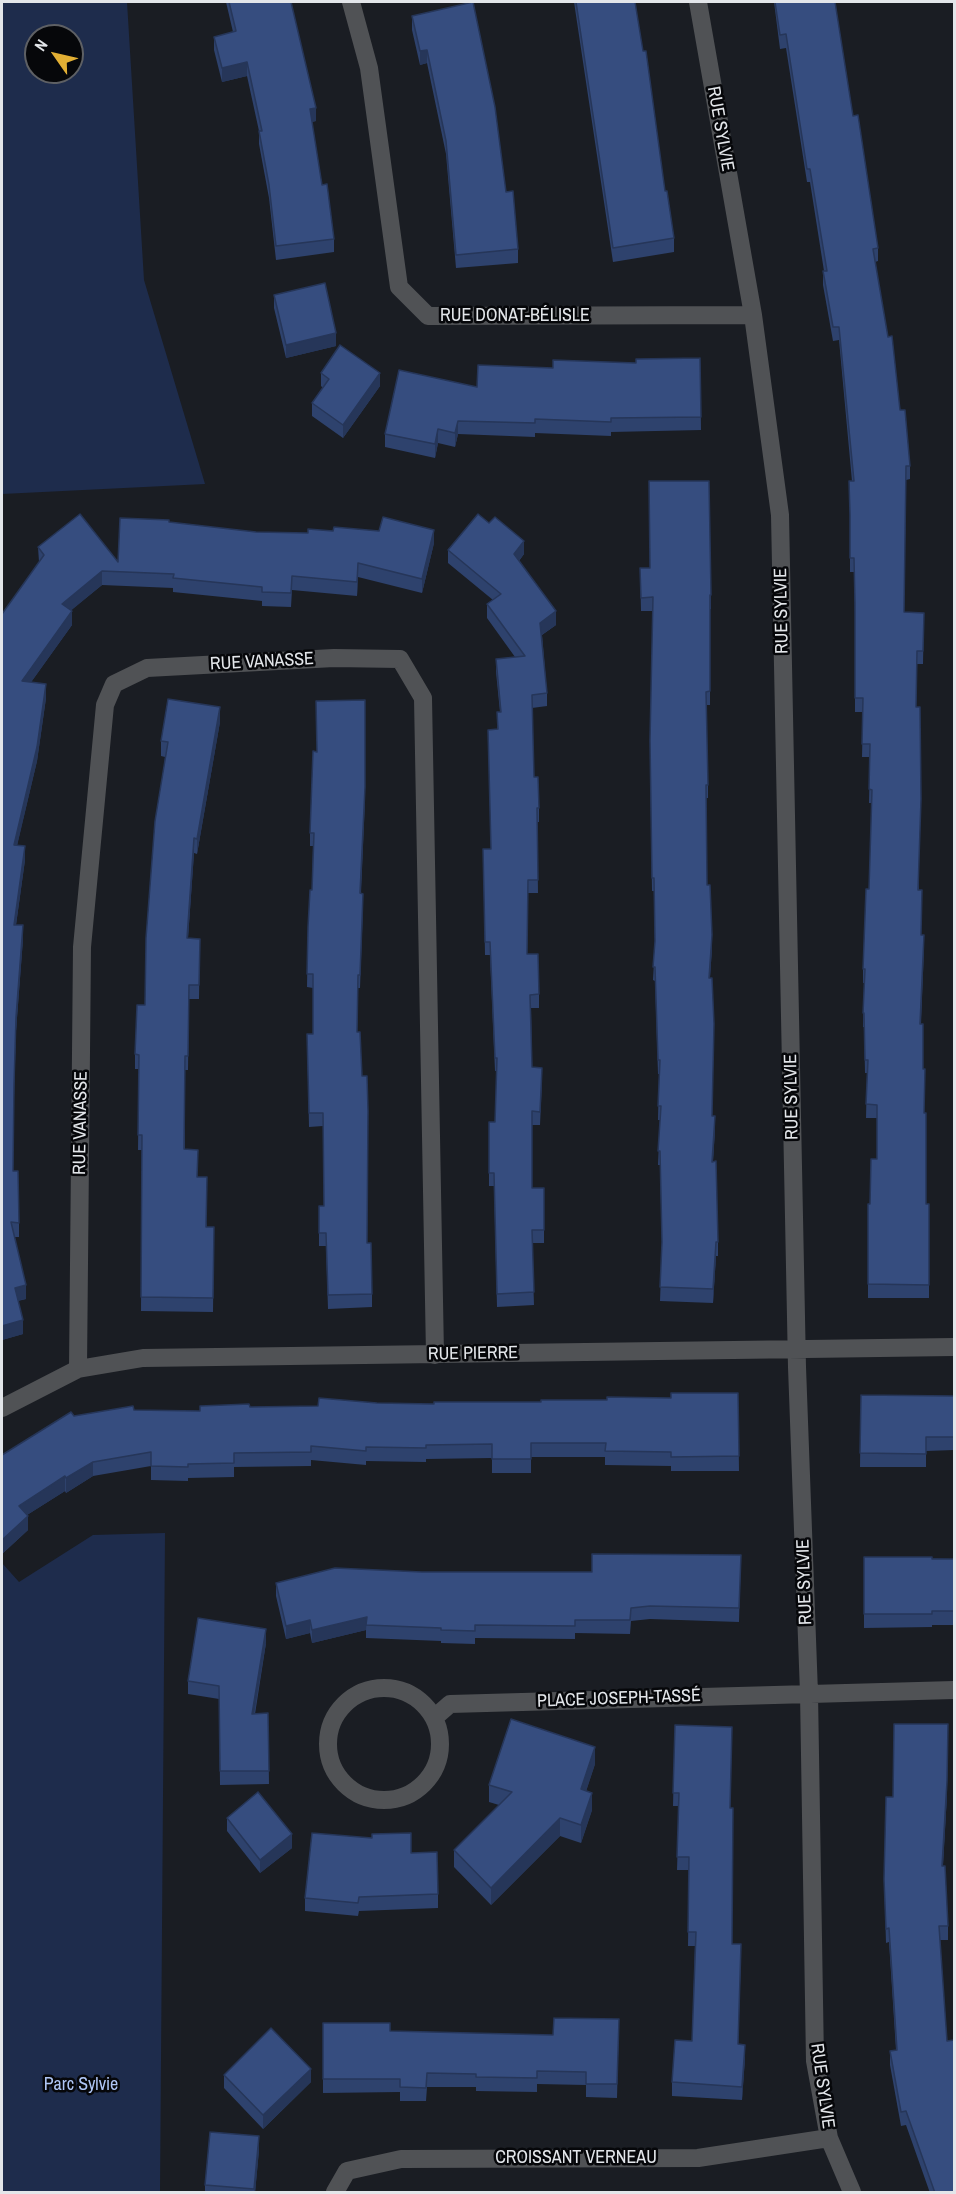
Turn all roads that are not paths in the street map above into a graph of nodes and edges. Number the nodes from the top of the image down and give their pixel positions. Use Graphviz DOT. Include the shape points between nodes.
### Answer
graph roads {
  1 [pos="351,2"];
  2 [pos="698,2"];
  3 [pos="753,315"];
  4 [pos="954,1347"];
  5 [pos="797,1350"];
  6 [pos="435,1355"];
  7 [pos="78,1369"];
  8 [pos="2,1408"];
  9 [pos="954,1690"];
  10 [pos="809,1694"];
  11 [pos="434,1718"];
  12 [pos="829,2138"];
  13 [pos="335,2193"];
  14 [pos="852,2193"];
  1 -- 3 [label="street, RUE DONAT-BÉLISLE" via="369,68 399,287 428,316"];
  2 -- 3 [label="street, RUE SYLVIE"];
  3 -- 5 [label="street, RUE SYLVIE" via="780,515"];
  4 -- 5 [label="street, RUE PIERRE"];
  5 -- 6 [label="street, RUE PIERRE"];
  5 -- 10 [label="street, RUE SYLVIE"];
  6 -- 7 [label="street, RUE PIERRE" via="143,1358"];
  6 -- 7 [label="street, RUE VANASSE" via="423,698 400,659 334,658 147,668 114,684 105,705 82,947"];
  7 -- 8 [label="street, RUE PIERRE"];
  9 -- 10 [label="street, PLACE JOSEPH-TASSÉ"];
  10 -- 11 [label="street, PLACE JOSEPH-TASSÉ" via="450,1704"];
  10 -- 12 [label="street, RUE SYLVIE" via="815,2061"];
  11 -- 11 [label="street" via="422,1702 390,1688 372,1689 356,1696 342,1707 328,1739 329,1757 336,1773 347,1786 364,1796 383,1800 402,1797 419,1788 432,1773 439,1755 440,1736"];
  12 -- 13 [label="street, CROISSANT VERNEAU" via="698,2158 401,2159 347,2171"];
  12 -- 14 [label="street, RUE SYLVIE"];
}
